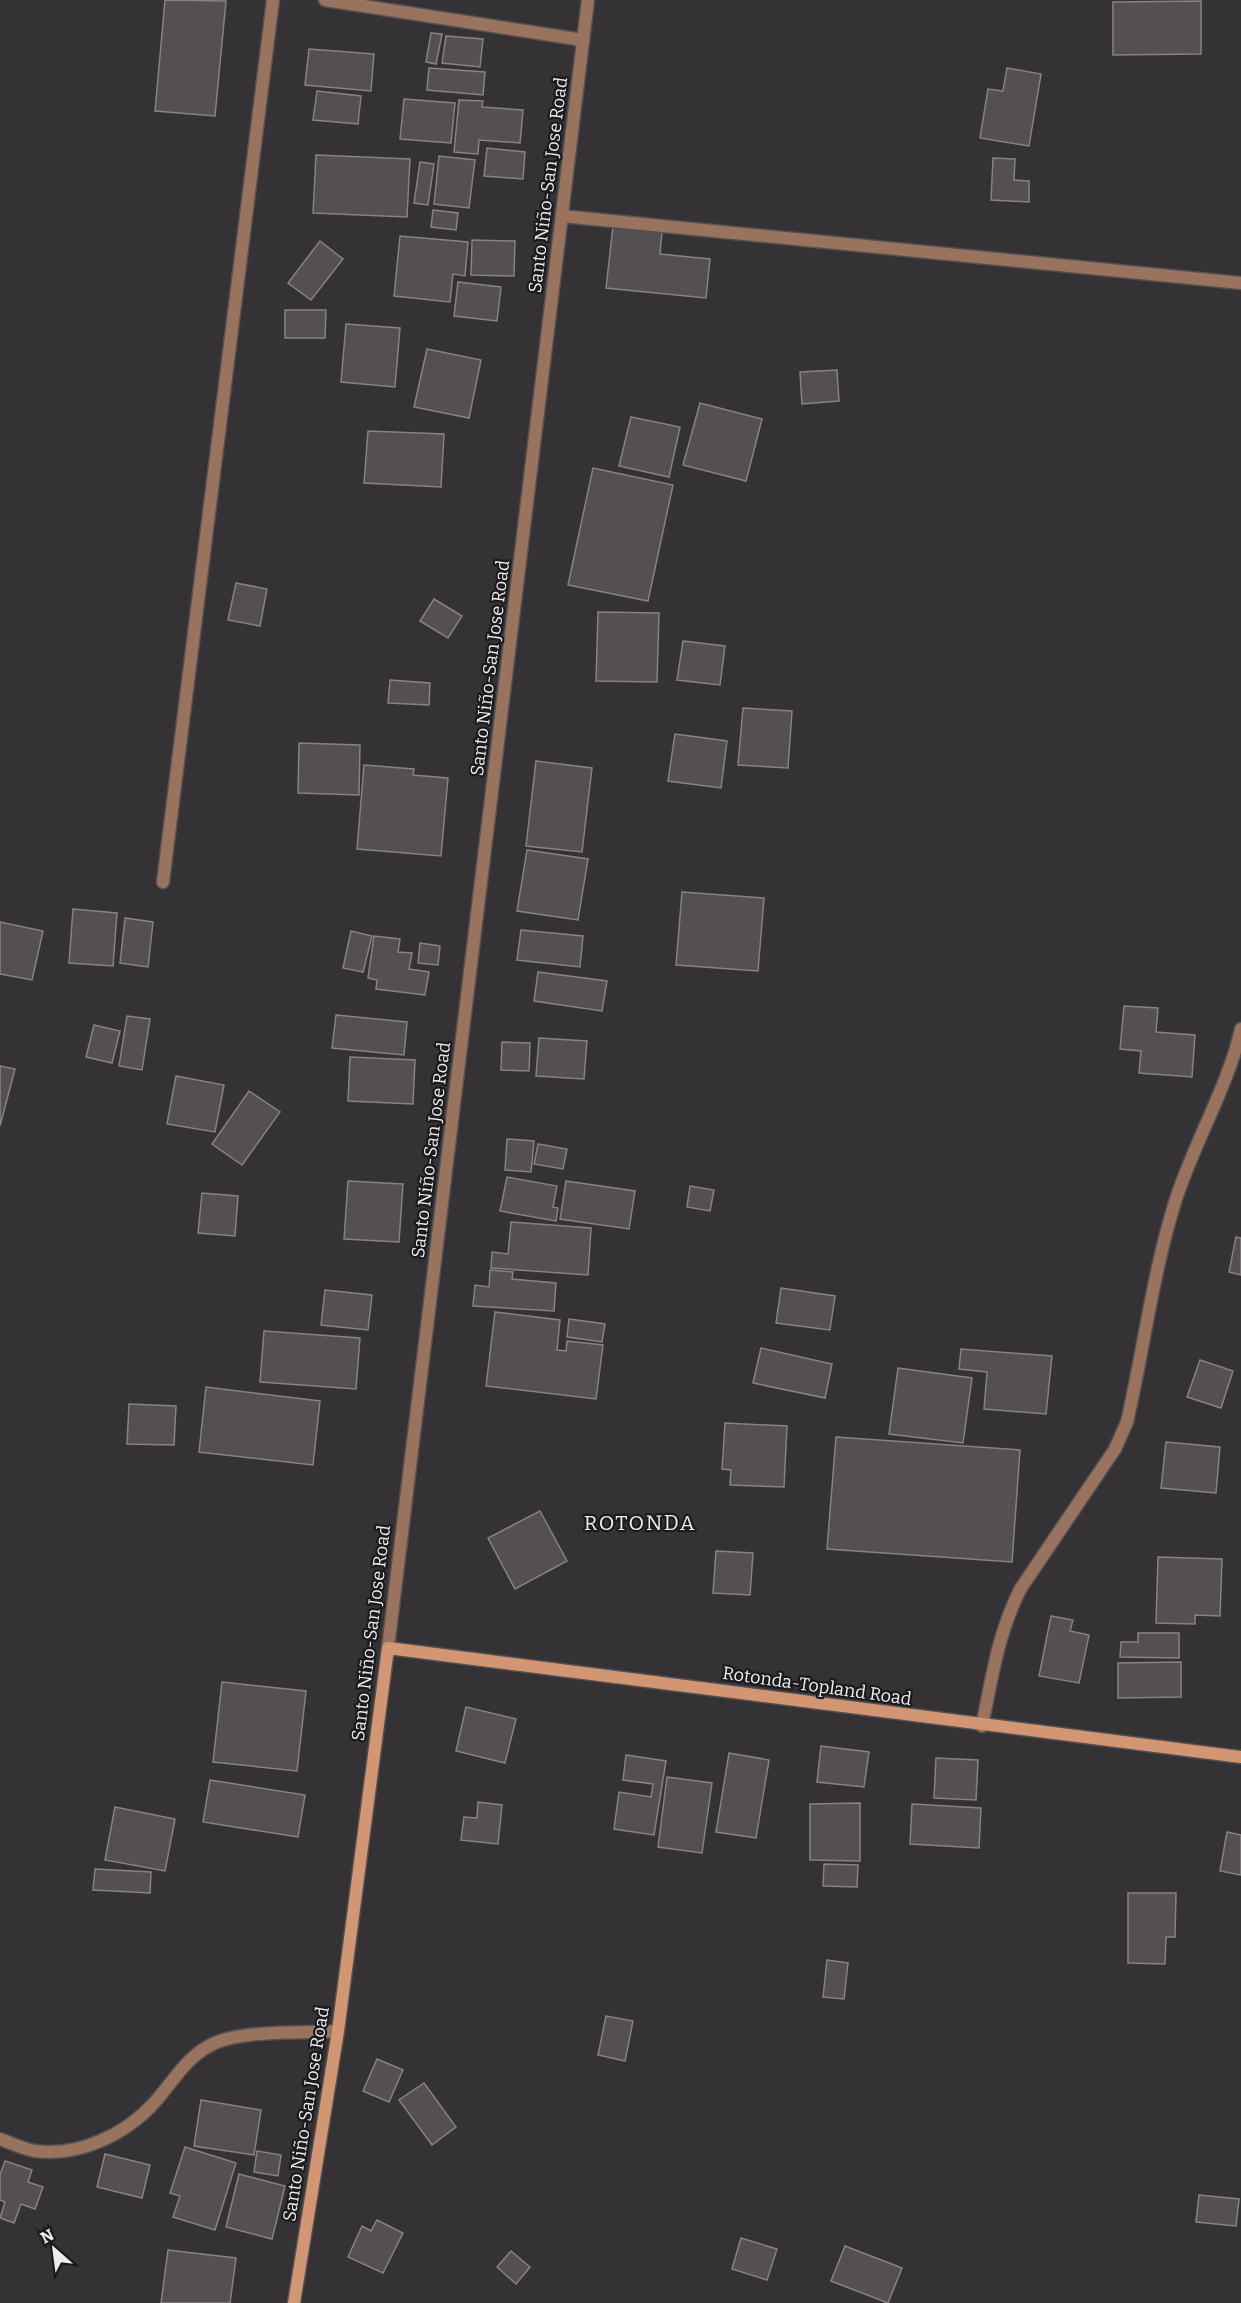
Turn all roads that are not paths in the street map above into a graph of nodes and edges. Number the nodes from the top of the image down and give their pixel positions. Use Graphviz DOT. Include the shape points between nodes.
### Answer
graph roads {
  1 [pos="273,0"];
  2 [pos="325,0"];
  3 [pos="588,0"];
  4 [pos="583,40"];
  5 [pos="562,216"];
  6 [pos="1241,282"];
  7 [pos="163,882"];
  8 [pos="1241,1029"];
  9 [pos="388,1648"];
  10 [pos="982,1726"];
  11 [pos="1241,1757"];
  12 [pos="338,2031"];
  13 [pos="0,2139"];
  14 [pos="294,2303"];
  1 -- 7 [label="street"];
  2 -- 4 [label="street"];
  3 -- 4 [label="street, Santo Niño-San Jose Road"];
  4 -- 5 [label="street, Santo Niño-San Jose Road"];
  5 -- 6 [label="street"];
  5 -- 9 [label="street, Santo Niño-San Jose Road"];
  8 -- 10 [label="street" via="1188,1160 1169,1219 1128,1422 1115,1449 1008,1612"];
  9 -- 10 [label="main road, Rotonda-Topland Road"];
  9 -- 12 [label="main road, Santo Niño-San Jose Road"];
  10 -- 11 [label="main road, Rotonda-Topland Road"];
  12 -- 13 [label="street" via="216,2042 197,2053 125,2130 91,2144 61,2152 34,2151"];
  12 -- 14 [label="main road, Santo Niño-San Jose Road"];
}
